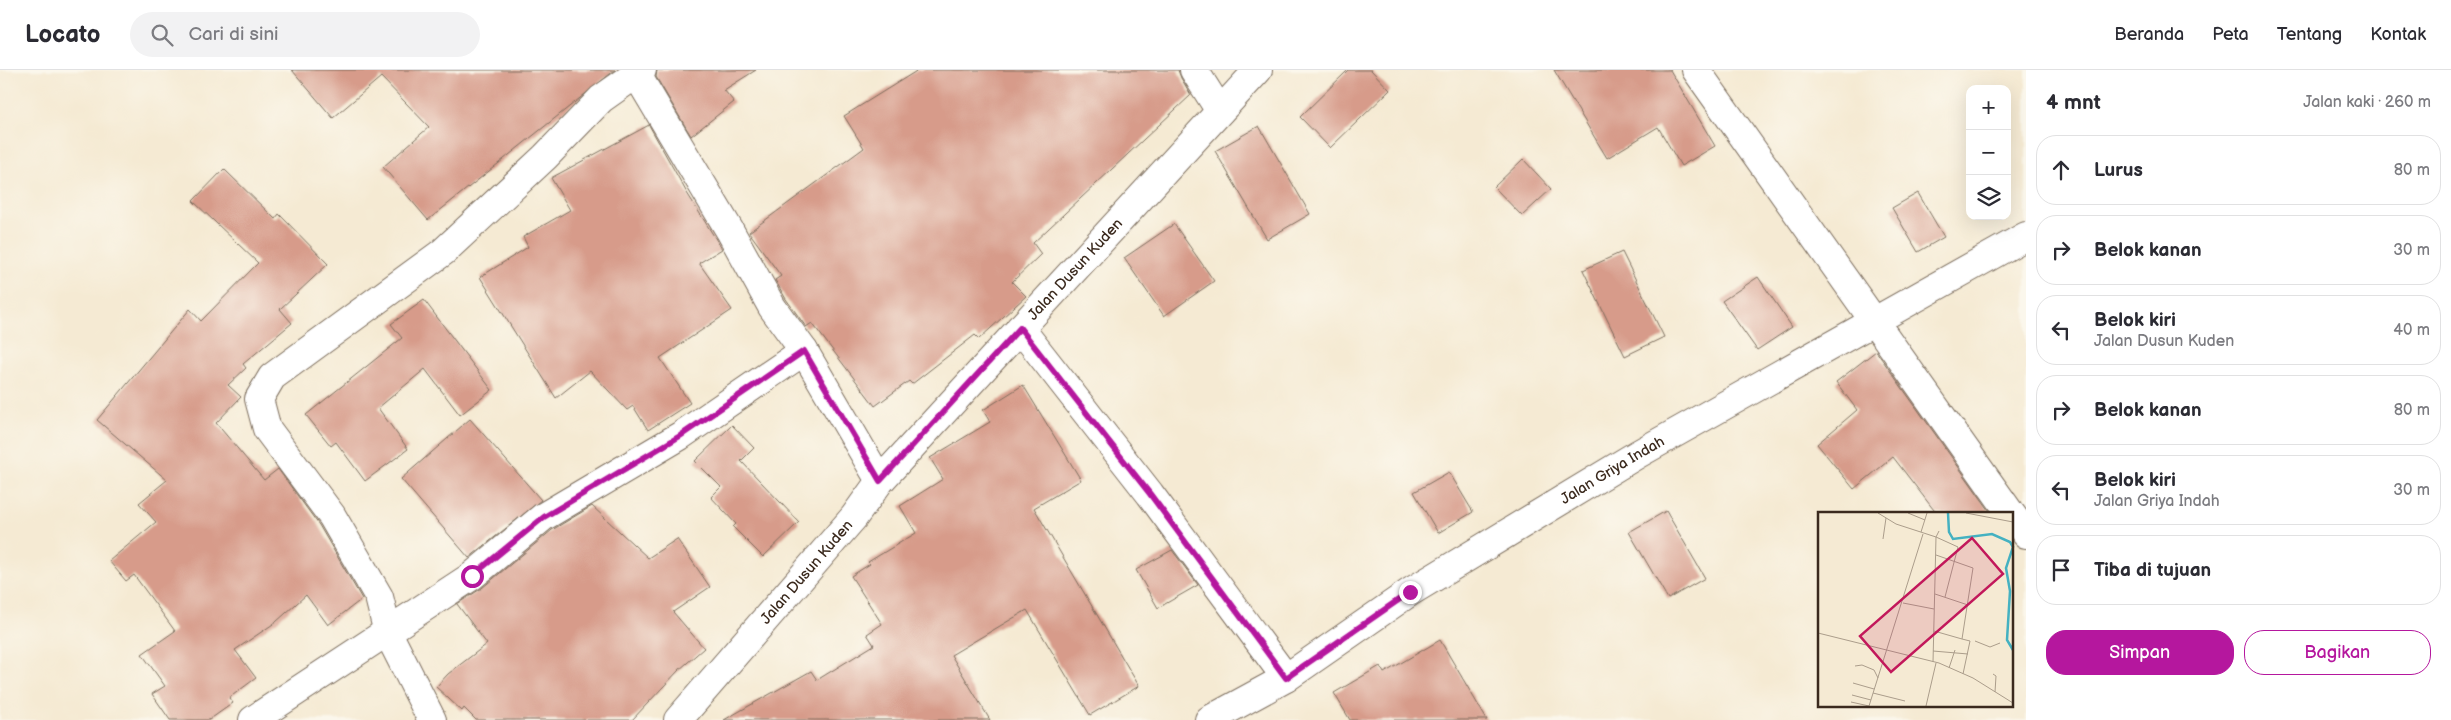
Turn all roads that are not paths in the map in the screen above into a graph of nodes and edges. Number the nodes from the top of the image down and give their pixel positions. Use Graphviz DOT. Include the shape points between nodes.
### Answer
graph roads {
  1 [pos="1194,70"];
  2 [pos="1258,70"];
  3 [pos="1696,70"];
  4 [pos="639,73"];
  5 [pos="1220,111"];
  6 [pos="2026,236"];
  7 [pos="1874,320"];
  8 [pos="1020,328"];
  9 [pos="804,351"];
  10 [pos="880,481"];
  11 [pos="2011,512"];
  12 [pos="2014,517"];
  13 [pos="2026,534"];
  14 [pos="388,633"];
  15 [pos="1286,678"];
  16 [pos="253,720"];
  17 [pos="432,720"];
  18 [pos="678,720"];
  19 [pos="1209,720"];
  1 -- 5 [label="street"];
  2 -- 5 [label="street, Jalan Dusun Kuden"];
  3 -- 7 [label="street"];
  4 -- 9 [label="street" via="772,307"];
  4 -- 14 [label="street" via="601,99 545,157 443,252 272,377 259,399 267,429 332,516 379,597"];
  5 -- 8 [label="street, Jalan Dusun Kuden"];
  6 -- 7 [label="street, Jalan Griya Indah"];
  7 -- 11 [label="street"];
  7 -- 15 [label="street, Jalan Griya Indah" via="1629,459 1410,592"];
  8 -- 10 [label="street, Jalan Dusun Kuden"];
  8 -- 15 [label="street" via="1150,494"];
  9 -- 10 [label="street"];
  9 -- 14 [label="street" via="680,436 544,517 472,576"];
  10 -- 18 [label="street, Jalan Dusun Kuden" via="854,517"];
  12 -- 13 [label="street"];
  14 -- 16 [label="street"];
  14 -- 17 [label="street"];
  15 -- 19 [label="street, Jalan Griya Indah"];
}
